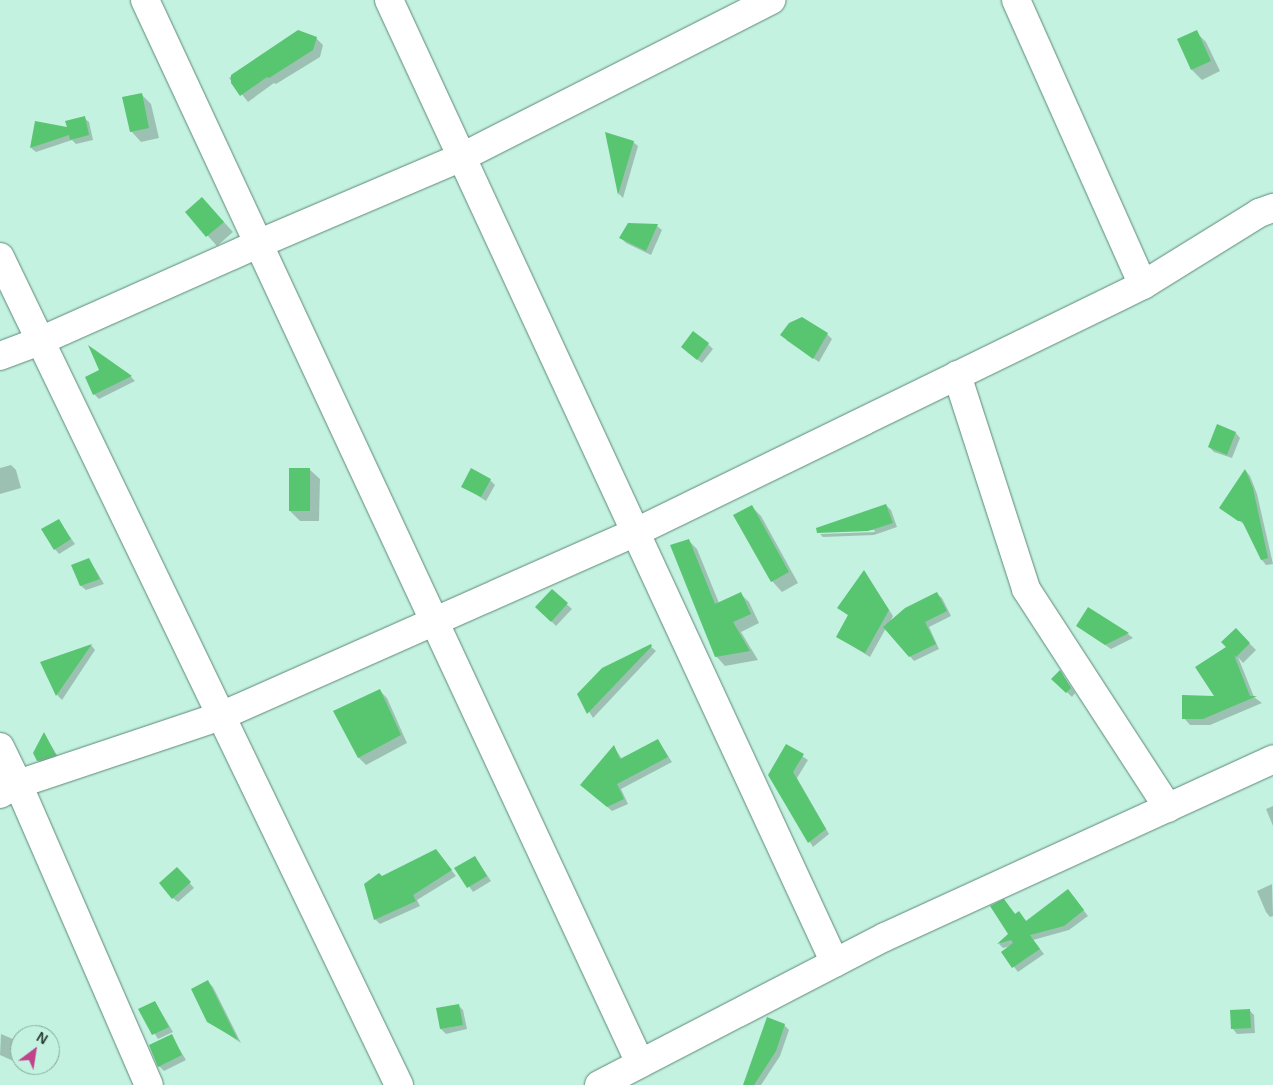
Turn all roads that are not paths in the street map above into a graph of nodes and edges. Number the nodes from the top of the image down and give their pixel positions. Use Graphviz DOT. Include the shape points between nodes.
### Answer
graph roads {
  1 [pos="145,0"];
  2 [pos="389,0"];
  3 [pos="772,0"];
  4 [pos="1016,0"];
  5 [pos="462,157"];
  6 [pos="1273,208"];
  7 [pos="258,244"];
  8 [pos="0,257"];
  9 [pos="1143,284"];
  10 [pos="40,341"];
  11 [pos="0,356"];
  12 [pos="956,375"];
  13 [pos="636,532"];
  14 [pos="435,623"];
  15 [pos="221,716"];
  16 [pos="0,748"];
  17 [pos="1273,759"];
  18 [pos="9,789"];
  19 [pos="1168,808"];
  20 [pos="835,963"];
  21 [pos="640,1062"];
  22 [pos="149,1085"];
  23 [pos="399,1085"];
  24 [pos="599,1085"];
  1 -- 7 [label="street"];
  2 -- 5 [label="street"];
  3 -- 5 [label="street"];
  4 -- 9 [label="street"];
  5 -- 7 [label="street"];
  5 -- 13 [label="street"];
  6 -- 9 [label="street" via="1259,213"];
  7 -- 10 [label="street"];
  7 -- 14 [label="street"];
  8 -- 10 [label="street"];
  9 -- 12 [label="street"];
  10 -- 11 [label="street"];
  10 -- 15 [label="street"];
  12 -- 13 [label="street"];
  12 -- 19 [label="street" via="1026,589"];
  13 -- 14 [label="street"];
  13 -- 20 [label="street"];
  14 -- 15 [label="street"];
  14 -- 21 [label="street"];
  15 -- 18 [label="street"];
  15 -- 23 [label="street"];
  16 -- 18 [label="street"];
  17 -- 19 [label="street"];
  18 -- 22 [label="street"];
  19 -- 20 [label="street"];
  20 -- 21 [label="street"];
  21 -- 24 [label="street"];
}
